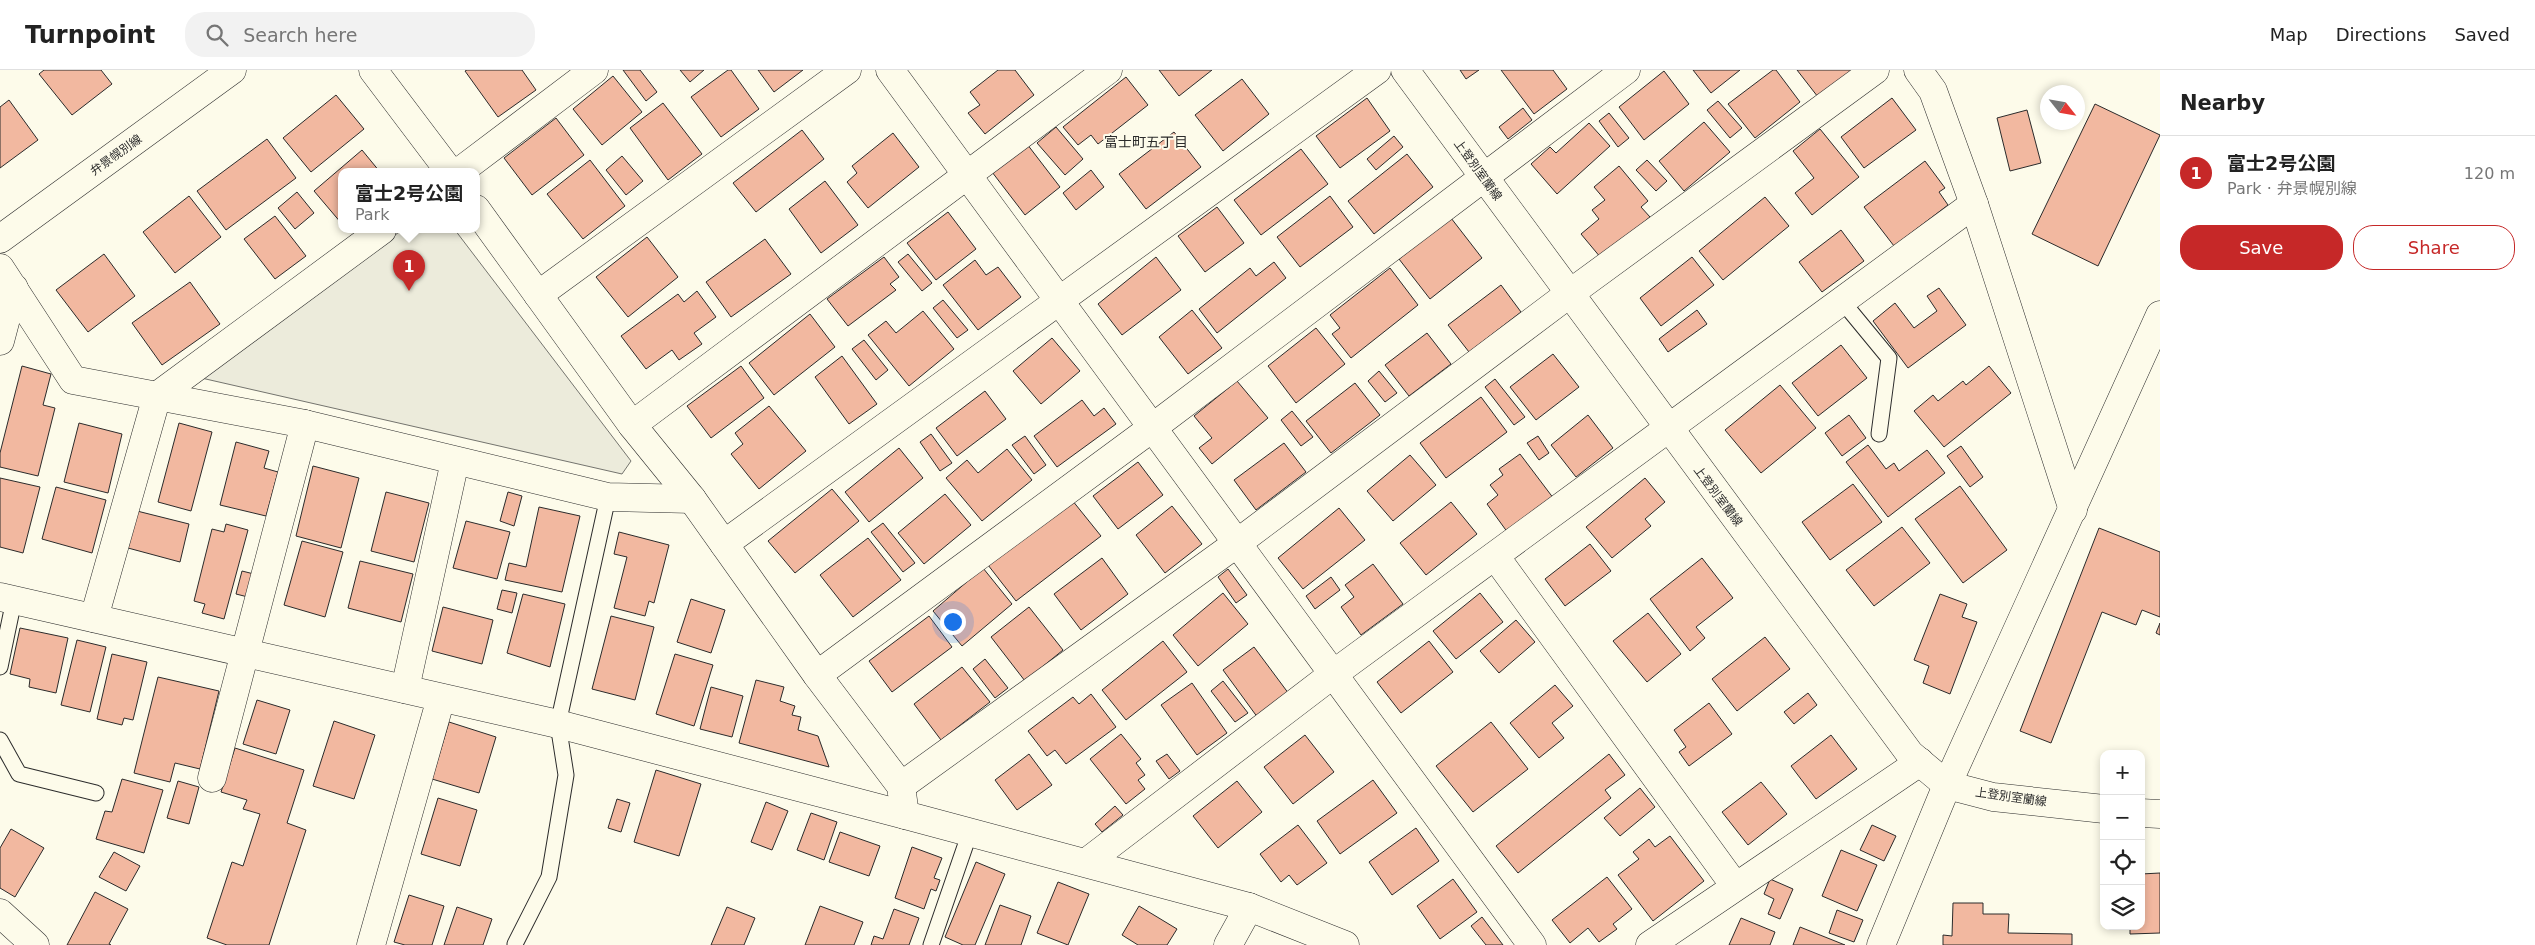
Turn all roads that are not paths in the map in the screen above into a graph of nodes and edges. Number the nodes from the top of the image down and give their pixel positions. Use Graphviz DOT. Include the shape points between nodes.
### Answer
graph roads {
  1 [pos="232,70"];
  2 [pos="374,70"];
  3 [pos="594,70"];
  4 [pos="847,70"];
  5 [pos="890,70"];
  6 [pos="1108,70"];
  7 [pos="1377,70"];
  8 [pos="1405,70"];
  9 [pos="1626,70"];
  10 [pos="1875,70"];
  11 [pos="1918,70"];
  12 [pos="447,168"];
  13 [pos="464,168"];
  14 [pos="966,175"];
  15 [pos="1484,178"];
  16 [pos="1974,204"];
  17 [pos="480,215"];
  18 [pos="378,233"];
  19 [pos="0,239"];
  20 [pos="7,278"];
  21 [pos="1570,294"];
  22 [pos="538,295"];
  23 [pos="1058,300"];
  24 [pos="1842,301"];
  25 [pos="2160,315"];
  26 [pos="0,341"];
  27 [pos="2154,341"];
  28 [pos="157,396"];
  29 [pos="305,424"];
  30 [pos="632,425"];
  31 [pos="1152,428"];
  32 [pos="1669,429"];
  33 [pos="1879,434"];
  34 [pos="455,461"];
  35 [pos="608,497"];
  36 [pos="692,499"];
  37 [pos="2074,510"];
  38 [pos="724,544"];
  39 [pos="1236,544"];
  40 [pos="1495,556"];
  41 [pos="7,599"];
  42 [pos="94,618"];
  43 [pos="244,653"];
  44 [pos="0,668"];
  45 [pos="817,675"];
  46 [pos="1332,675"];
  47 [pos="405,689"];
  48 [pos="441,698"];
  49 [pos="558,724"];
  50 [pos="0,740"];
  51 [pos="1920,762"];
  52 [pos="212,778"];
  53 [pos="1947,785"];
  54 [pos="901,786"];
  55 [pos="96,793"];
  56 [pos="2100,809"];
  57 [pos="2145,813"];
  58 [pos="2160,814"];
  59 [pos="906,815"];
  60 [pos="970,832"];
  61 [pos="1087,862"];
  62 [pos="1735,886"];
  63 [pos="1249,907"];
  64 [pos="0,912"];
  65 [pos="515,944"];
  66 [pos="35,945"];
  67 [pos="371,945"];
  68 [pos="931,945"];
  69 [pos="1228,945"];
  70 [pos="1345,945"];
  71 [pos="1532,945"];
  72 [pos="1650,945"];
  73 [pos="1881,945"];
  1 -- 19 [label="street, 弁景幌別線"];
  2 -- 12 [label="street"];
  3 -- 13 [label="street"];
  4 -- 22 [label="street"];
  5 -- 14 [label="street"];
  6 -- 14 [label="street"];
  7 -- 23 [label="street"];
  8 -- 15 [label="street, 上登別室蘭線"];
  9 -- 15 [label="street"];
  10 -- 21 [label="street"];
  11 -- 16 [label="street" via="1933,91"];
  14 -- 23 [label="street"];
  14 -- 30 [label="street"];
  15 -- 21 [label="street, 上登別室蘭線"];
  15 -- 31 [label="street"];
  16 -- 24 [label="street"];
  16 -- 37 [label="street"];
  17 -- 22 [label="street"];
  18 -- 28 [label="street"];
  20 -- 26 [label="street"];
  20 -- 28 [label="street" via="73,380"];
  21 -- 32 [label="street, 上登別室蘭線"];
  21 -- 39 [label="street"];
  22 -- 30 [label="street"];
  23 -- 31 [label="street"];
  23 -- 38 [label="street"];
  24 -- 32 [label="street"];
  24 -- 33 [label="lane" via="1889,358"];
  25 -- 27 [label="street"];
  27 -- 37 [label="street"];
  28 -- 29 [label="street"];
  28 -- 42 [label="street"];
  29 -- 34 [label="street"];
  29 -- 43 [label="street"];
  30 -- 36 [label="street"];
  31 -- 39 [label="street"];
  31 -- 45 [label="street"];
  32 -- 40 [label="street"];
  32 -- 51 [label="street, 上登別室蘭線" via="1898,738"];
  34 -- 35 [label="street"];
  34 -- 47 [label="street"];
  35 -- 36 [label="street"];
  35 -- 49 [label="lane"];
  36 -- 38 [label="street"];
  37 -- 53 [label="street"];
  38 -- 45 [label="street"];
  39 -- 46 [label="street"];
  39 -- 54 [label="street"];
  40 -- 46 [label="street"];
  40 -- 62 [label="street"];
  41 -- 42 [label="street"];
  41 -- 44 [label="lane"];
  42 -- 43 [label="street"];
  43 -- 47 [label="street"];
  43 -- 52 [label="street"];
  45 -- 54 [label="street"];
  46 -- 61 [label="street"];
  46 -- 71 [label="street"];
  47 -- 48 [label="street"];
  48 -- 49 [label="street"];
  48 -- 67 [label="street"];
  49 -- 59 [label="street"];
  49 -- 65 [label="lane" via="566,774 549,877"];
  50 -- 55 [label="lane" via="19,774"];
  51 -- 53 [label="street, 上登別室蘭線"];
  51 -- 62 [label="street"];
  53 -- 56 [label="street, 上登別室蘭線" via="1994,797"];
  53 -- 73 [label="street"];
  54 -- 59 [label="street"];
  57 -- 58 [label="street"];
  59 -- 60 [label="street"];
  60 -- 61 [label="street"];
  60 -- 68 [label="lane"];
  61 -- 63 [label="street"];
  62 -- 72 [label="street"];
  63 -- 69 [label="street"];
  63 -- 70 [label="street"];
  64 -- 66 [label="street"];
}
